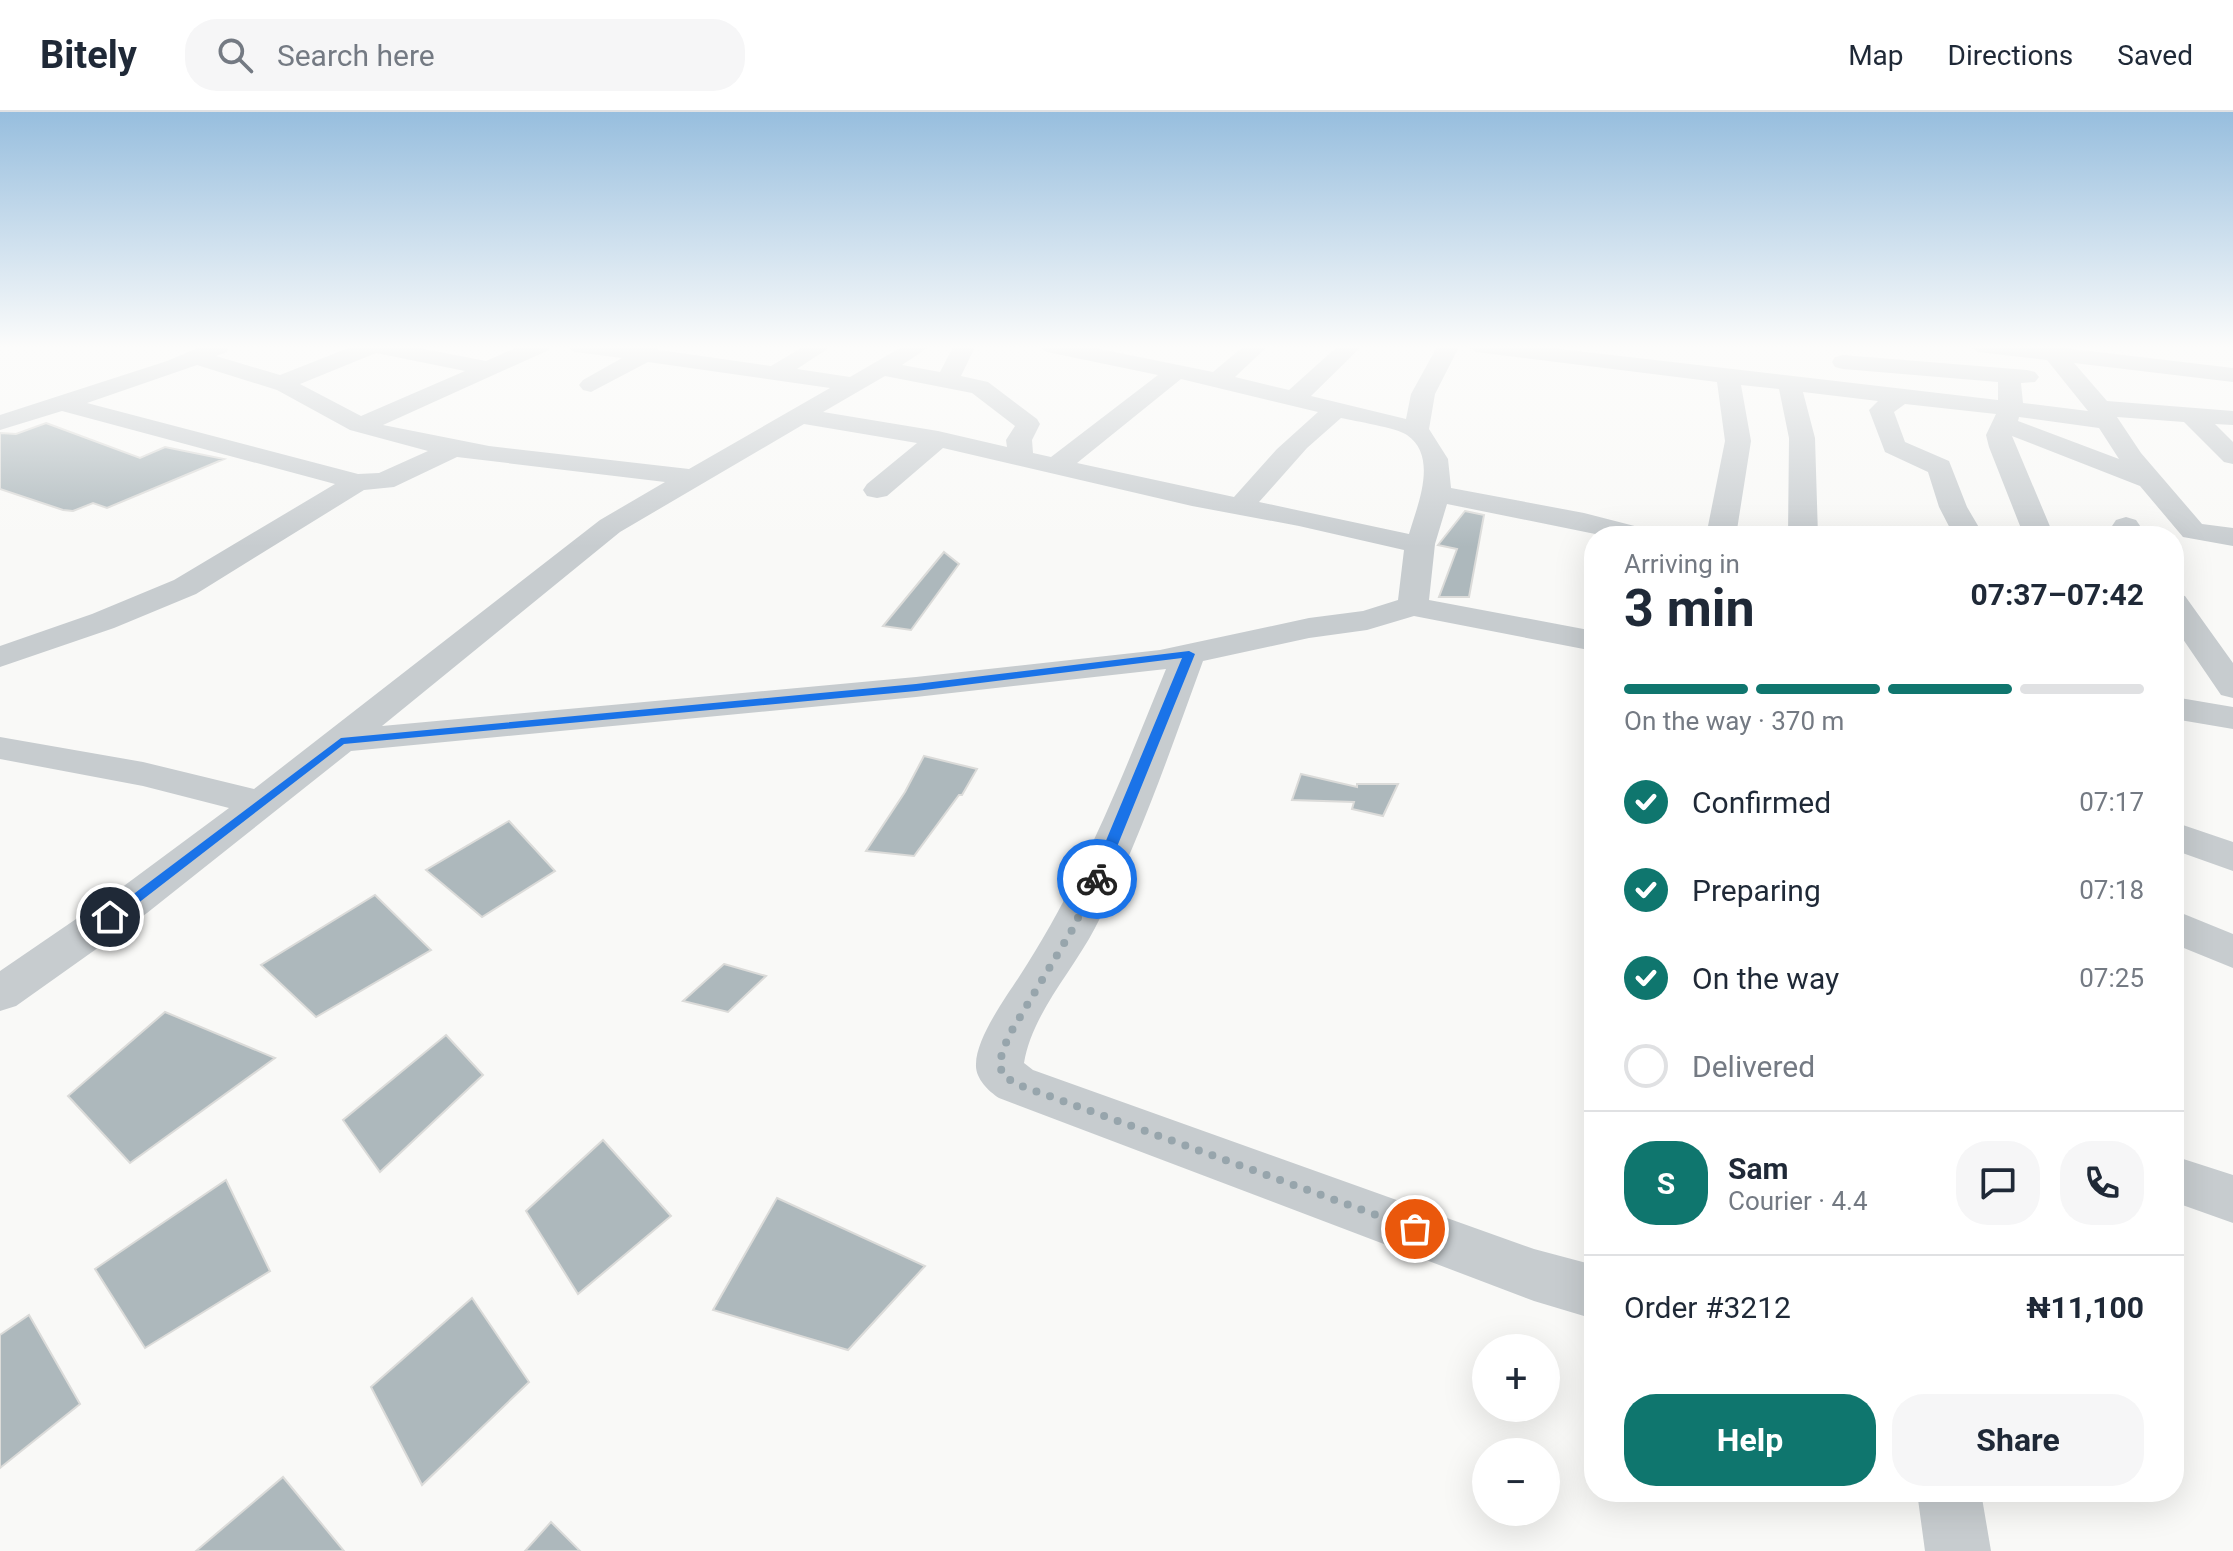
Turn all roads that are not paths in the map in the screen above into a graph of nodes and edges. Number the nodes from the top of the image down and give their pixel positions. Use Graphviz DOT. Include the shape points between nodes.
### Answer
graph roads {
  1 [pos="37,412"];
  2 [pos="95,412"];
  3 [pos="330,412"];
  4 [pos="392,412"];
  5 [pos="802,412"];
  6 [pos="1015,412"];
  7 [pos="1125,412"];
  8 [pos="1333,412"];
  9 [pos="1349,412"];
  10 [pos="1419,412"];
  11 [pos="1733,412"];
  12 [pos="1796,412"];
  13 [pos="1882,412"];
  14 [pos="1988,412"];
  15 [pos="2008,412"];
  16 [pos="2102,414"];
  17 [pos="797,415"];
  18 [pos="2008,416"];
  19 [pos="2192,416"];
  20 [pos="2233,418"];
  21 [pos="0,423"];
  22 [pos="362,425"];
  23 [pos="1416,429"];
  24 [pos="938,439"];
  25 [pos="454,448"];
  26 [pos="2233,456"];
  27 [pos="1020,457"];
  28 [pos="1058,465"];
  29 [pos="689,477"];
  30 [pos="2150,480"];
  31 [pos="358,482"];
  32 [pos="877,490"];
  33 [pos="1438,494"];
  34 [pos="1241,506"];
  35 [pos="1600,526"];
  36 [pos="1723,526"];
  37 [pos="1803,526"];
  38 [pos="1963,526"];
  39 [pos="2035,526"];
  40 [pos="2229,541"];
  41 [pos="1420,545"];
  42 [pos="1413,606"];
  43 [pos="2184,617"];
  44 [pos="1584,639"];
  45 [pos="1189,654"];
  46 [pos="0,657"];
  47 [pos="2233,688"];
  48 [pos="2184,710"];
  49 [pos="2233,718"];
  50 [pos="341,741"];
  51 [pos="0,748"];
  52 [pos="260,803"];
  53 [pos="2184,839"];
  54 [pos="2233,857"];
  55 [pos="2184,930"];
  56 [pos="2233,952"];
  57 [pos="0,994"];
  58 [pos="2184,1182"];
  59 [pos="2233,1199"];
  60 [pos="1584,1289"];
  61 [pos="1951,1502"];
  62 [pos="1958,1551"];
  1 -- 21 [label="street"];
  2 -- 31 [label="street"];
  3 -- 22 [label="street"];
  4 -- 22 [label="street"];
  5 -- 17 [label="street"];
  6 -- 27 [label="street" via="1028,424 1019,440"];
  7 -- 28 [label="street"];
  8 -- 34 [label="street" via="1288,450"];
  9 -- 23 [label="street"];
  10 -- 23 [label="street"];
  11 -- 36 [label="street" via="1738,441"];
  12 -- 37 [label="street" via="1802,438"];
  13 -- 38 [label="street" via="1894,447 1940,467"];
  14 -- 18 [label="street"];
  15 -- 18 [label="street"];
  16 -- 18 [label="street"];
  16 -- 19 [label="street"];
  16 -- 30 [label="street"];
  17 -- 24 [label="street"];
  17 -- 29 [label="street"];
  18 -- 30 [label="street"];
  18 -- 39 [label="street" via="1999,435"];
  19 -- 20 [label="street"];
  19 -- 26 [label="street"];
  22 -- 25 [label="street"];
  23 -- 33 [label="street" via="1431,446"];
  24 -- 27 [label="street"];
  24 -- 32 [label="street"];
  25 -- 29 [label="street"];
  25 -- 31 [label="street" via="384,481"];
  27 -- 28 [label="street"];
  28 -- 34 [label="street"];
  29 -- 50 [label="street" via="610,526"];
  30 -- 40 [label="street" via="2193,531"];
  31 -- 46 [label="street" via="185,587"];
  33 -- 35 [label="street"];
  33 -- 41 [label="street"];
  34 -- 41 [label="street"];
  41 -- 42 [label="street"];
  42 -- 44 [label="street"];
  42 -- 45 [label="street" via="1367,620"];
  43 -- 47 [label="street"];
  45 -- 50 [label="street" via="916,687"];
  45 -- 60 [label="street" via="1108,856 1072,930 1008,1037 999,1063 1003,1075 1534,1275"];
  48 -- 49 [label="street"];
  50 -- 52 [label="street"];
  51 -- 52 [label="street" via="143,774"];
  52 -- 57 [label="street" via="132,902"];
  53 -- 54 [label="street"];
  55 -- 56 [label="street"];
  58 -- 59 [label="street"];
  61 -- 62 [label="street"];
}
